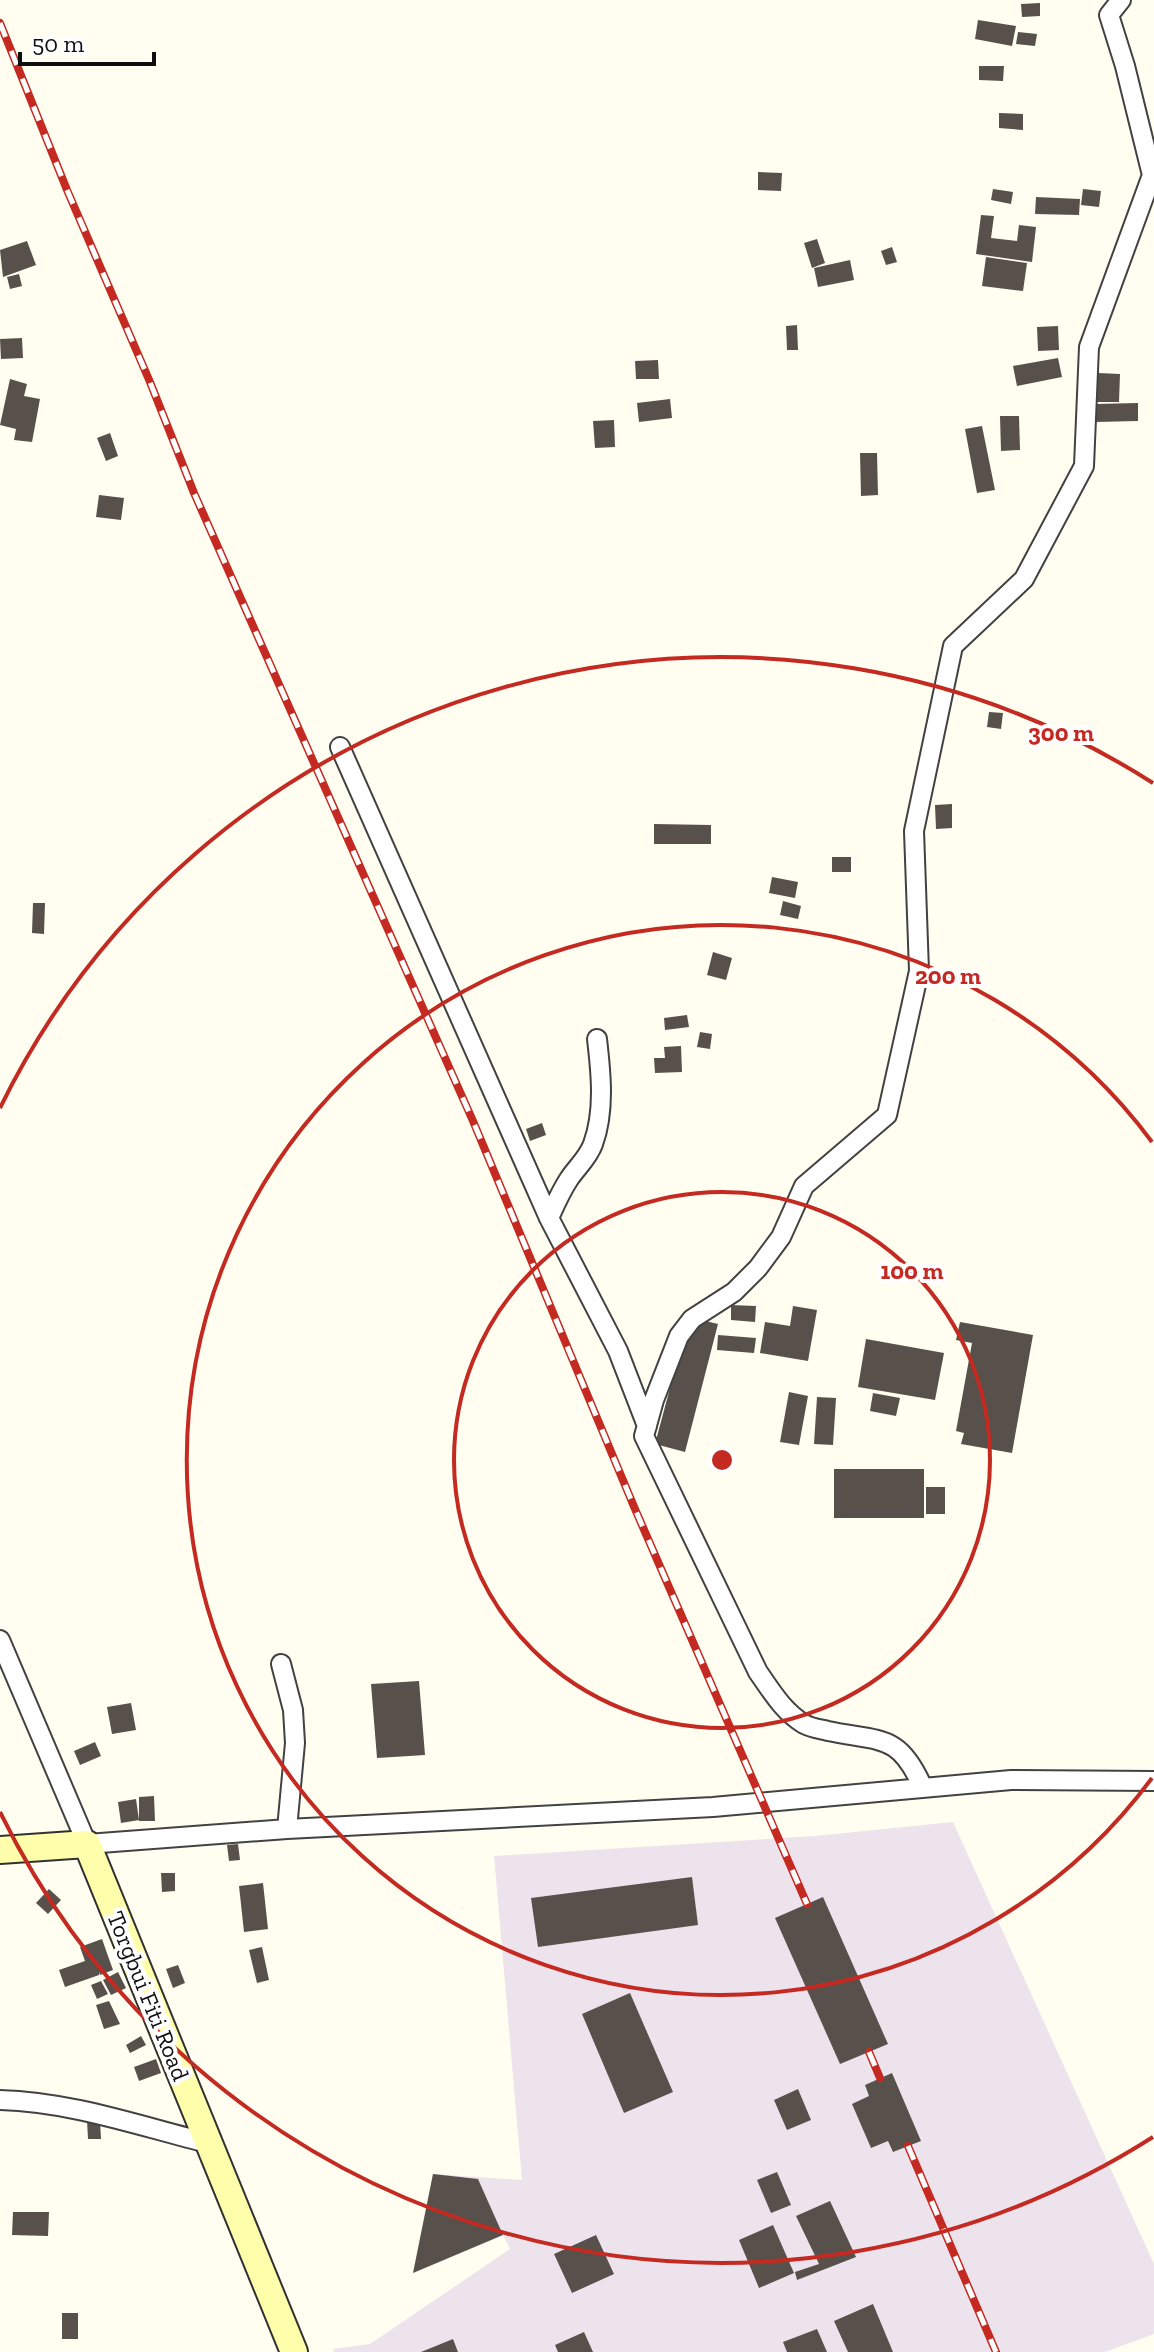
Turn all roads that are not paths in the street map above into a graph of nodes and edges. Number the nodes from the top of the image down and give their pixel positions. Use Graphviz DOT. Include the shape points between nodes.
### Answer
graph roads {
  1 [pos="1121,0"];
  2 [pos="340,747"];
  3 [pos="597,1039"];
  4 [pos="549,1218"];
  5 [pos="647,1426"];
  6 [pos="0,1640"];
  7 [pos="281,1664"];
  8 [pos="1154,1781"];
  9 [pos="923,1788"];
  10 [pos="287,1829"];
  11 [pos="87,1844"];
  12 [pos="0,1850"];
  13 [pos="0,2100"];
  14 [pos="208,2143"];
  15 [pos="294,2352"];
  1 -- 5 [label="street" via="1109,15 1152,175 1089,347 1084,466 1024,579 953,646 914,831 919,971 887,1115 804,1186 781,1237 758,1268 734,1292 692,1319 679,1336"];
  2 -- 4 [label="street"];
  3 -- 4 [label="street" via="601,1078 593,1144"];
  4 -- 5 [label="street" via="618,1351"];
  5 -- 9 [label="street" via="644,1436 676,1506 758,1672 782,1706 806,1726 899,1748"];
  6 -- 11 [label="street, Torgbui Fiti Road"];
  7 -- 10 [label="street" via="295,1743"];
  8 -- 9 [label="street" via="1011,1780"];
  9 -- 10 [label="street" via="713,1807"];
  10 -- 11 [label="street"];
  11 -- 12 [label="street"];
  11 -- 14 [label="street, Torgbui Fiti Road"];
  13 -- 14 [label="street" via="87,2111"];
  14 -- 15 [label="street, Torgbui Fiti Road"];
}
